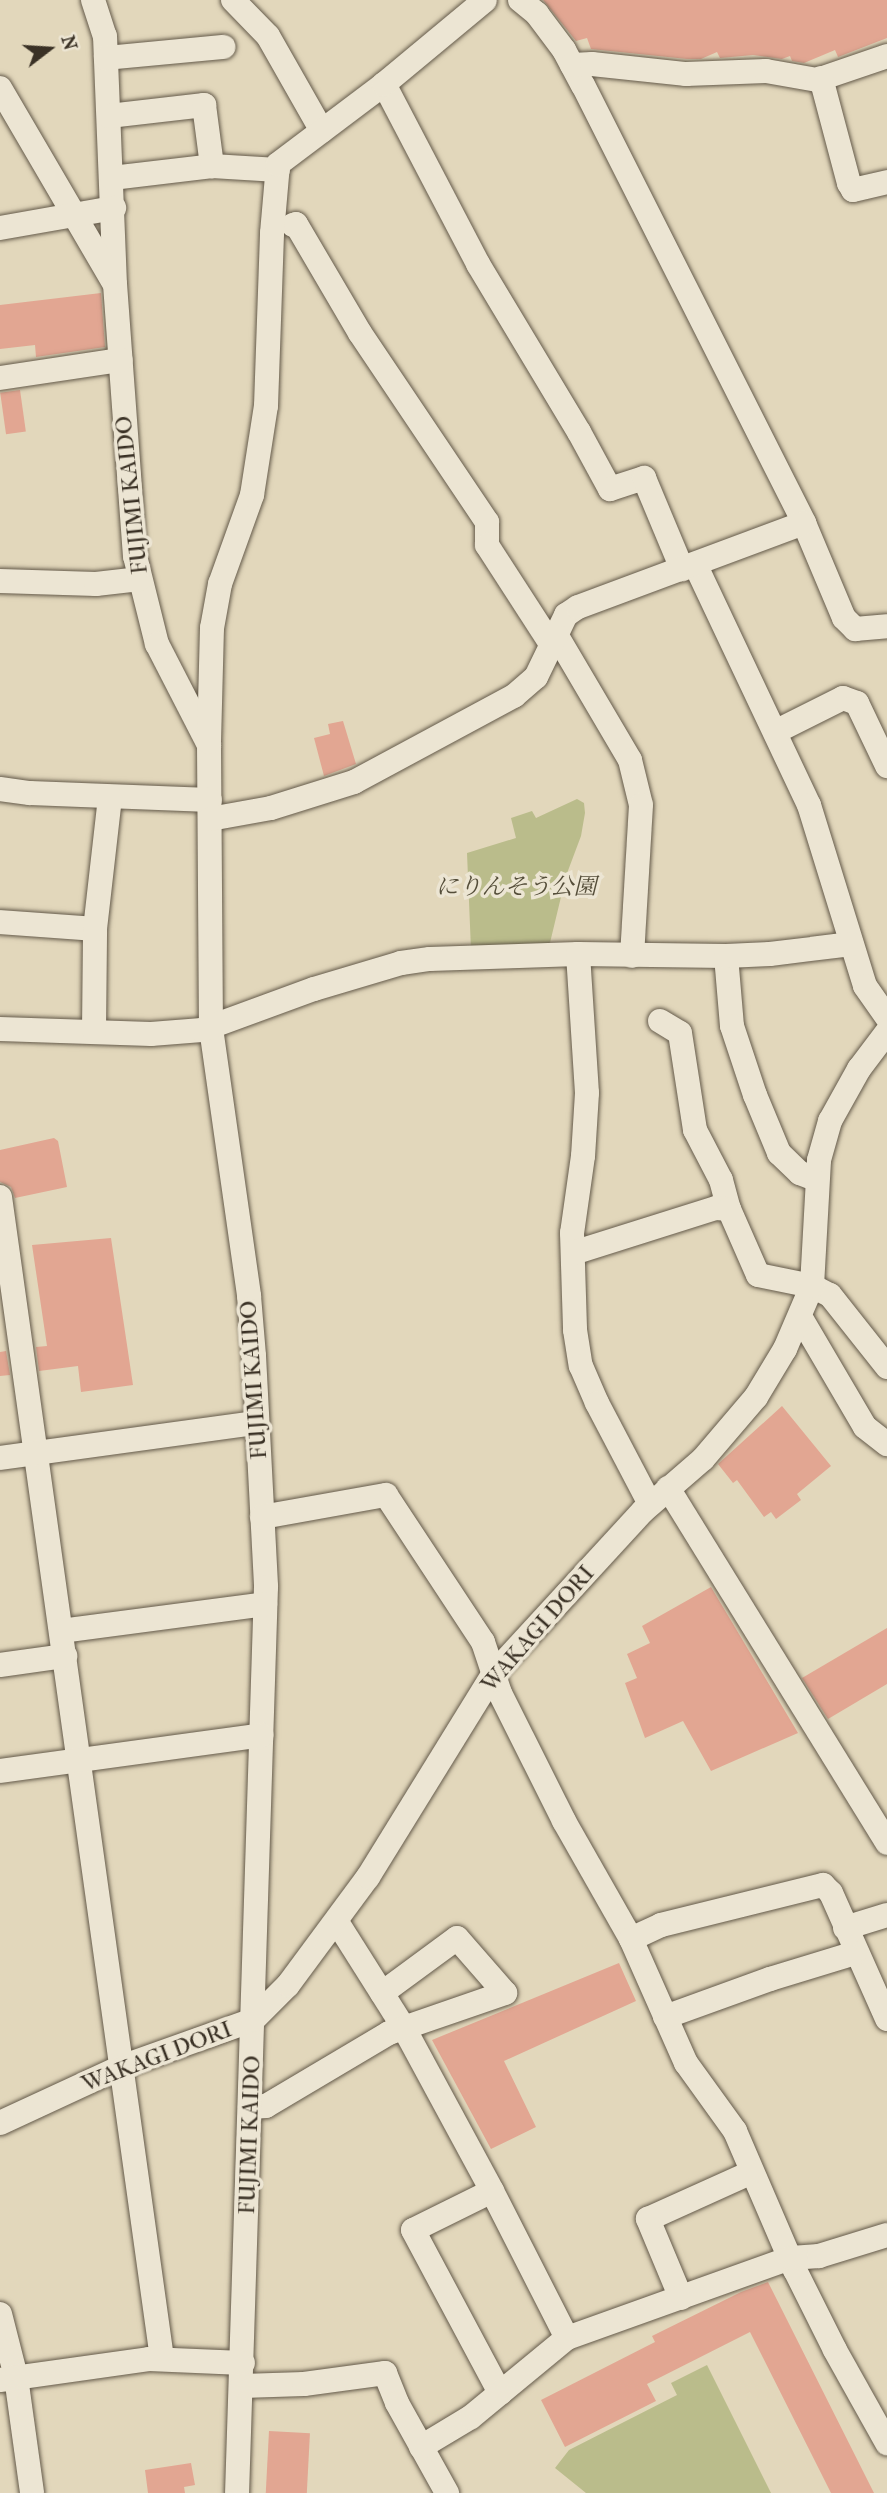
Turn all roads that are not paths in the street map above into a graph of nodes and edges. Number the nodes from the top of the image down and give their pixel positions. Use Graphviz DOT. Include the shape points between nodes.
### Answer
graph roads {
  1 [pos="93,0"];
  2 [pos="485,0"];
  3 [pos="520,0"];
  4 [pos="245,4"];
  5 [pos="223,47"];
  6 [pos="887,56"];
  7 [pos="106,58"];
  8 [pos="572,65"];
  9 [pos="821,78"];
  10 [pos="384,84"];
  11 [pos="0,88"];
  12 [pos="109,116"];
  13 [pos="322,131"];
  14 [pos="212,166"];
  15 [pos="278,170"];
  16 [pos="112,178"];
  17 [pos="887,183"];
  18 [pos="114,208"];
  19 [pos="75,216"];
  20 [pos="0,229"];
  21 [pos="281,230"];
  22 [pos="115,284"];
  23 [pos="121,360"];
  24 [pos="0,378"];
  25 [pos="804,523"];
  26 [pos="688,566"];
  27 [pos="140,579"];
  28 [pos="0,581"];
  29 [pos="887,626"];
  30 [pos="555,642"];
  31 [pos="775,732"];
  32 [pos="209,746"];
  33 [pos="887,765"];
  34 [pos="0,789"];
  35 [pos="110,797"];
  36 [pos="210,809"];
  37 [pos="0,922"];
  38 [pos="95,929"];
  39 [pos="851,944"];
  40 [pos="578,954"];
  41 [pos="632,956"];
  42 [pos="726,956"];
  43 [pos="887,1017"];
  44 [pos="660,1021"];
  45 [pos="211,1028"];
  46 [pos="0,1029"];
  47 [pos="94,1031"];
  48 [pos="887,1032"];
  49 [pos="817,1180"];
  50 [pos="0,1197"];
  51 [pos="729,1209"];
  52 [pos="573,1253"];
  53 [pos="812,1286"];
  54 [pos="800,1318"];
  55 [pos="887,1367"];
  56 [pos="257,1423"];
  57 [pos="887,1444"];
  58 [pos="36,1453"];
  59 [pos="0,1458"];
  60 [pos="659,1496"];
  61 [pos="262,1517"];
  62 [pos="265,1604"];
  63 [pos="61,1631"];
  64 [pos="65,1656"];
  65 [pos="0,1665"];
  66 [pos="494,1673"];
  67 [pos="262,1735"];
  68 [pos="79,1759"];
  69 [pos="0,1771"];
  70 [pos="887,1843"];
  71 [pos="887,1915"];
  72 [pos="337,1922"];
  73 [pos="845,1928"];
  74 [pos="631,1939"];
  75 [pos="855,1953"];
  76 [pos="382,1993"];
  77 [pos="665,2017"];
  78 [pos="887,2019"];
  79 [pos="253,2020"];
  80 [pos="404,2028"];
  81 [pos="121,2067"];
  82 [pos="251,2107"];
  83 [pos="0,2123"];
  84 [pos="752,2172"];
  85 [pos="492,2191"];
  86 [pos="887,2235"];
  87 [pos="791,2258"];
  88 [pos="681,2298"];
  89 [pos="0,2314"];
  90 [pos="567,2338"];
  91 [pos="162,2359"];
  92 [pos="243,2375"];
  93 [pos="8,2379"];
  94 [pos="500,2393"];
  95 [pos="887,2443"];
  96 [pos="421,2447"];
  97 [pos="32,2493"];
  98 [pos="237,2493"];
  99 [pos="447,2493"];
  1 -- 7 [label="street, FUJIMI KAIDO" via="105,36"];
  2 -- 10 [label="street"];
  3 -- 8 [label="street" via="537,14"];
  4 -- 13 [label="street"];
  5 -- 7 [label="street"];
  6 -- 9 [label="street"];
  7 -- 12 [label="street, FUJIMI KAIDO"];
  8 -- 9 [label="street" via="686,74 766,71"];
  8 -- 25 [label="street"];
  9 -- 17 [label="street" via="853,190"];
  10 -- 13 [label="street"];
  10 -- 26 [label="street" via="478,264 610,489 644,478"];
  11 -- 19 [label="street"];
  12 -- 14 [label="street" via="204,105"];
  12 -- 16 [label="street, FUJIMI KAIDO"];
  13 -- 15 [label="street" via="278,164"];
  14 -- 15 [label="street"];
  14 -- 16 [label="street"];
  15 -- 21 [label="street"];
  16 -- 18 [label="street, FUJIMI KAIDO"];
  18 -- 19 [label="street"];
  18 -- 22 [label="street, FUJIMI KAIDO"];
  19 -- 20 [label="street"];
  19 -- 22 [label="street"];
  21 -- 30 [label="street" via="296,224 360,333 487,522 487,545"];
  21 -- 32 [label="street" via="266,405 252,495 220,584 212,628"];
  22 -- 23 [label="street, FUJIMI KAIDO"];
  23 -- 24 [label="street"];
  23 -- 27 [label="street, FUJIMI KAIDO" via="130,513"];
  25 -- 26 [label="street"];
  25 -- 29 [label="street" via="849,626 866,630"];
  26 -- 30 [label="street" via="578,607 566,615"];
  26 -- 31 [label="street"];
  27 -- 28 [label="street" via="96,584"];
  27 -- 32 [label="street, FUJIMI KAIDO" via="158,648"];
  30 -- 36 [label="street" via="536,677 514,696 396,762 342,786 271,808"];
  30 -- 41 [label="street" via="630,760 640,806"];
  31 -- 33 [label="street" via="843,698 857,703"];
  31 -- 39 [label="street" via="809,805"];
  32 -- 36 [label="street, FUJIMI KAIDO"];
  34 -- 35 [label="street"];
  35 -- 36 [label="street"];
  35 -- 38 [label="street"];
  36 -- 45 [label="street, FUJIMI KAIDO"];
  37 -- 38 [label="street"];
  38 -- 47 [label="street"];
  39 -- 42 [label="street"];
  39 -- 43 [label="street" via="865,986"];
  40 -- 41 [label="street"];
  40 -- 45 [label="street" via="401,963 314,989"];
  40 -- 52 [label="street" via="587,1093"];
  41 -- 42 [label="street"];
  42 -- 49 [label="street" via="732,1026 755,1095 779,1153 800,1173"];
  44 -- 51 [label="street" via="680,1033 695,1130 721,1180"];
  45 -- 47 [label="street" via="151,1034"];
  45 -- 56 [label="street, FUJIMI KAIDO" via="249,1296"];
  46 -- 47 [label="street"];
  48 -- 49 [label="street, WAKAGI DORI" via="834,1113"];
  49 -- 53 [label="street, WAKAGI DORI"];
  50 -- 58 [label="street"];
  51 -- 52 [label="street" via="716,1208"];
  51 -- 53 [label="street" via="758,1275"];
  52 -- 60 [label="street" via="581,1366 597,1404"];
  53 -- 54 [label="street, WAKAGI DORI"];
  53 -- 55 [label="street" via="830,1295"];
  54 -- 57 [label="street" via="865,1427"];
  54 -- 60 [label="street, WAKAGI DORI" via="756,1397 704,1459"];
  56 -- 58 [label="street"];
  56 -- 61 [label="street, FUJIMI KAIDO"];
  58 -- 59 [label="street"];
  58 -- 63 [label="street"];
  60 -- 66 [label="street, WAKAGI DORI"];
  60 -- 70 [label="street"];
  61 -- 62 [label="street, FUJIMI KAIDO"];
  61 -- 66 [label="street" via="386,1495 483,1642"];
  62 -- 63 [label="street"];
  62 -- 67 [label="street, FUJIMI KAIDO"];
  63 -- 64 [label="street"];
  64 -- 65 [label="street"];
  64 -- 68 [label="street"];
  66 -- 72 [label="street, WAKAGI DORI"];
  66 -- 74 [label="street" via="564,1821"];
  67 -- 68 [label="street"];
  67 -- 79 [label="street, FUJIMI KAIDO"];
  68 -- 69 [label="street"];
  68 -- 81 [label="street"];
  71 -- 73 [label="street"];
  72 -- 76 [label="street"];
  72 -- 79 [label="street, WAKAGI DORI" via="288,1985"];
  73 -- 74 [label="street" via="823,1885 661,1925"];
  73 -- 75 [label="street"];
  74 -- 77 [label="street"];
  75 -- 77 [label="street"];
  75 -- 78 [label="street"];
  76 -- 80 [label="street"];
  76 -- 80 [label="street" via="457,1938 505,1993"];
  77 -- 84 [label="street" via="686,2063 735,2131"];
  79 -- 81 [label="street, WAKAGI DORI"];
  79 -- 82 [label="street, FUJIMI KAIDO"];
  80 -- 82 [label="street" via="265,2106"];
  80 -- 85 [label="street"];
  81 -- 83 [label="street, WAKAGI DORI"];
  81 -- 91 [label="street"];
  82 -- 92 [label="street, FUJIMI KAIDO"];
  84 -- 87 [label="street"];
  84 -- 88 [label="street" via="648,2220"];
  85 -- 90 [label="street"];
  85 -- 94 [label="street" via="413,2230"];
  86 -- 87 [label="street" via="819,2256"];
  87 -- 88 [label="street"];
  87 -- 95 [label="street"];
  88 -- 90 [label="street"];
  89 -- 93 [label="street"];
  90 -- 94 [label="street"];
  91 -- 92 [label="street"];
  91 -- 93 [label="street"];
  92 -- 96 [label="street" via="304,2384 385,2372"];
  92 -- 98 [label="street, FUJIMI KAIDO"];
  93 -- 97 [label="street"];
  94 -- 96 [label="street"];
  96 -- 99 [label="street"];
}
